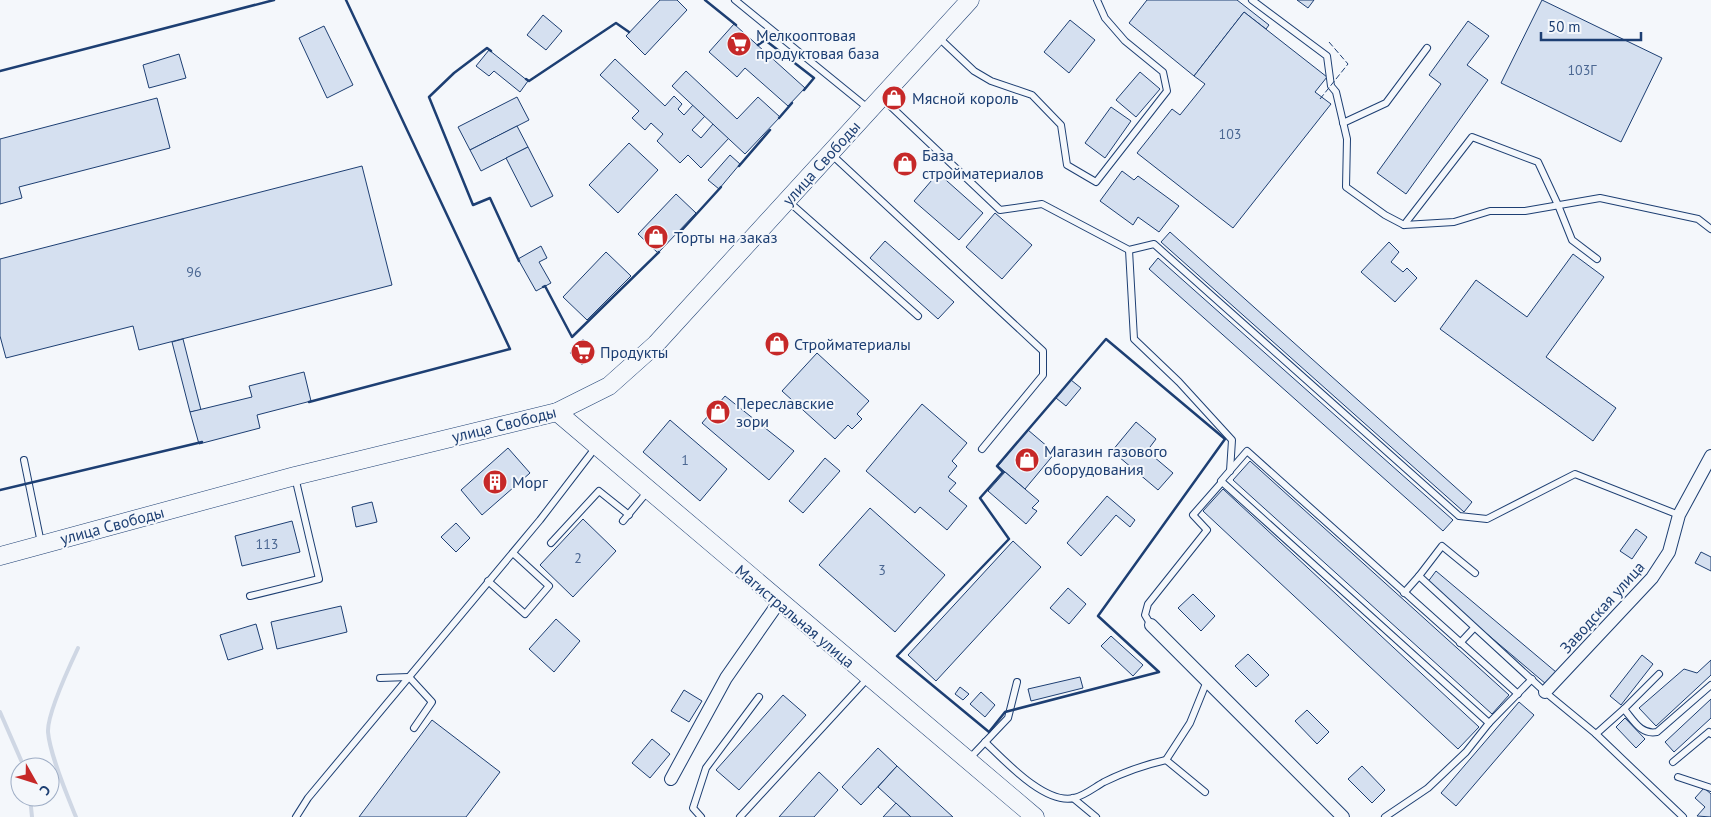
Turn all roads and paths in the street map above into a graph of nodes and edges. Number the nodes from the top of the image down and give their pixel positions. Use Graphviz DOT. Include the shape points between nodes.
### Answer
graph roads {
  1 [pos="736,0"];
  2 [pos="970,0"];
  3 [pos="1097,0"];
  4 [pos="1252,0"];
  5 [pos="937,36"];
  6 [pos="1427,48"];
  7 [pos="875,103"];
  8 [pos="1343,123"];
  9 [pos="830,153"];
  10 [pos="787,200"];
  11 [pos="1558,205"];
  12 [pos="1404,225"];
  13 [pos="1711,228"];
  14 [pos="1129,250"];
  15 [pos="1597,259"];
  16 [pos="918,316"];
  17 [pos="557,412"];
  18 [pos="597,446"];
  19 [pos="982,449"];
  20 [pos="1711,456"];
  21 [pos="24,460"];
  22 [pos="1230,471"];
  23 [pos="295,476"];
  24 [pos="1222,482"];
  25 [pos="648,490"];
  26 [pos="629,515"];
  27 [pos="1679,516"];
  28 [pos="623,521"];
  29 [pos="551,543"];
  30 [pos="41,544"];
  31 [pos="512,553"];
  32 [pos="0,556"];
  33 [pos="1475,573"];
  34 [pos="1419,576"];
  35 [pos="488,581"];
  36 [pos="1404,593"];
  37 [pos="250,596"];
  38 [pos="779,602"];
  39 [pos="1151,625"];
  40 [pos="1474,628"];
  41 [pos="1460,643"];
  42 [pos="1659,674"];
  43 [pos="409,677"];
  44 [pos="869,677"];
  45 [pos="380,678"];
  46 [pos="1532,679"];
  47 [pos="1207,681"];
  48 [pos="1017,682"];
  49 [pos="1711,685"];
  50 [pos="1545,692"];
  51 [pos="1518,694"];
  52 [pos="759,697"];
  53 [pos="1624,709"];
  54 [pos="1489,723"];
  55 [pos="414,728"];
  56 [pos="1710,732"];
  57 [pos="1596,734"];
  58 [pos="985,742"];
  59 [pos="968,760"];
  60 [pos="1166,760"];
  61 [pos="1673,762"];
  62 [pos="1678,778"];
  63 [pos="671,779"];
  64 [pos="1711,788"];
  65 [pos="1205,792"];
  66 [pos="1073,798"];
  67 [pos="296,817"];
  68 [pos="701,817"];
  69 [pos="740,817"];
  70 [pos="1035,817"];
  71 [pos="1096,817"];
  72 [pos="1343,817"];
  73 [pos="1385,817"];
  74 [pos="1682,817"];
  1 -- 7 [label="lane"];
  2 -- 5 [label="main road, улица Свободы"];
  3 -- 5 [label="lane" via="1105,18 1125,41 1163,72 1167,91 1096,182 1067,165 1061,125 1032,95 991,81"];
  4 -- 8 [label="lane" via="1327,56 1331,86 1336,92"];
  5 -- 7 [label="main road, улица Свободы"];
  6 -- 8 [label="lane" via="1386,103"];
  7 -- 9 [label="main road, улица Свободы"];
  7 -- 14 [label="lane" via="1000,210 1042,204"];
  8 -- 12 [label="lane" via="1347,139 1346,187"];
  9 -- 10 [label="main road, улица Свободы"];
  9 -- 19 [label="lane" via="1043,351 1043,375"];
  10 -- 16 [label="lane"];
  10 -- 17 [label="main road, улица Свободы" via="642,358 609,386"];
  11 -- 12 [label="lane" via="1526,211 1490,211 1454,222"];
  11 -- 12 [label="lane" via="1538,162 1472,137"];
  11 -- 13 [label="lane" via="1600,198 1698,219"];
  11 -- 15 [label="lane" via="1572,240"];
  14 -- 22 [label="lane" via="1134,339 1232,440"];
  14 -- 27 [label="lane" via="1154,244 1459,516 1487,519 1575,474"];
  17 -- 18 [label="main road, Магистральная улица"];
  17 -- 23 [label="main road, улица Свободы"];
  18 -- 25 [label="main road, Магистральная улица"];
  18 -- 31 [label="lane"];
  20 -- 27 [label="street, Заводская улица"];
  21 -- 30 [label="lane"];
  22 -- 24 [label="lane"];
  22 -- 36 [label="lane" via="1247,451"];
  23 -- 30 [label="main road, улица Свободы"];
  23 -- 37 [label="lane" via="319,579"];
  24 -- 39 [label="lane" via="1193,515 1206,530 1148,604 1145,615"];
  24 -- 54 [label="lane"];
  25 -- 26 [label="lane"];
  25 -- 38 [label="main road, Магистральная улица"];
  26 -- 28 [label="lane"];
  26 -- 29 [label="lane" via="599,491"];
  27 -- 50 [label="street, Заводская улица" via="1669,552 1652,578"];
  30 -- 32 [label="main road, улица Свободы"];
  31 -- 35 [label="lane"];
  31 -- 35 [label="lane" via="549,586 525,614"];
  33 -- 34 [label="lane" via="1442,546"];
  34 -- 36 [label="lane"];
  34 -- 40 [label="lane"];
  35 -- 43 [label="lane"];
  36 -- 41 [label="lane"];
  38 -- 44 [label="main road, Магистральная улица"];
  38 -- 63 [label="street" via="726,678"];
  39 -- 47 [label="street"];
  40 -- 41 [label="lane"];
  40 -- 46 [label="lane"];
  41 -- 51 [label="lane"];
  42 -- 53 [label="lane"];
  43 -- 45 [label="lane"];
  43 -- 55 [label="lane" via="432,702"];
  43 -- 67 [label="lane" via="308,798"];
  44 -- 59 [label="main road, Магистральная улица"];
  44 -- 69 [label="lane"];
  46 -- 50 [label="lane"];
  46 -- 51 [label="lane"];
  47 -- 60 [label="lane" via="1190,723"];
  47 -- 72 [label="street"];
  48 -- 58 [label="lane" via="1008,718"];
  49 -- 53 [label="lane" via="1657,732 1650,734 1642,731"];
  50 -- 57 [label="lane"];
  51 -- 54 [label="lane"];
  52 -- 68 [label="lane" via="706,768 693,808"];
  53 -- 57 [label="lane"];
  54 -- 73 [label="lane" via="1466,752 1428,788"];
  56 -- 61 [label="lane"];
  57 -- 74 [label="lane"];
  58 -- 59 [label="lane"];
  58 -- 66 [label="lane" via="1040,790 1056,797"];
  59 -- 70 [label="main road, Магистральная улица"];
  60 -- 65 [label="lane"];
  60 -- 66 [label="lane" via="1137,767"];
  62 -- 64 [label="lane"];
  66 -- 71 [label="lane"];
}
